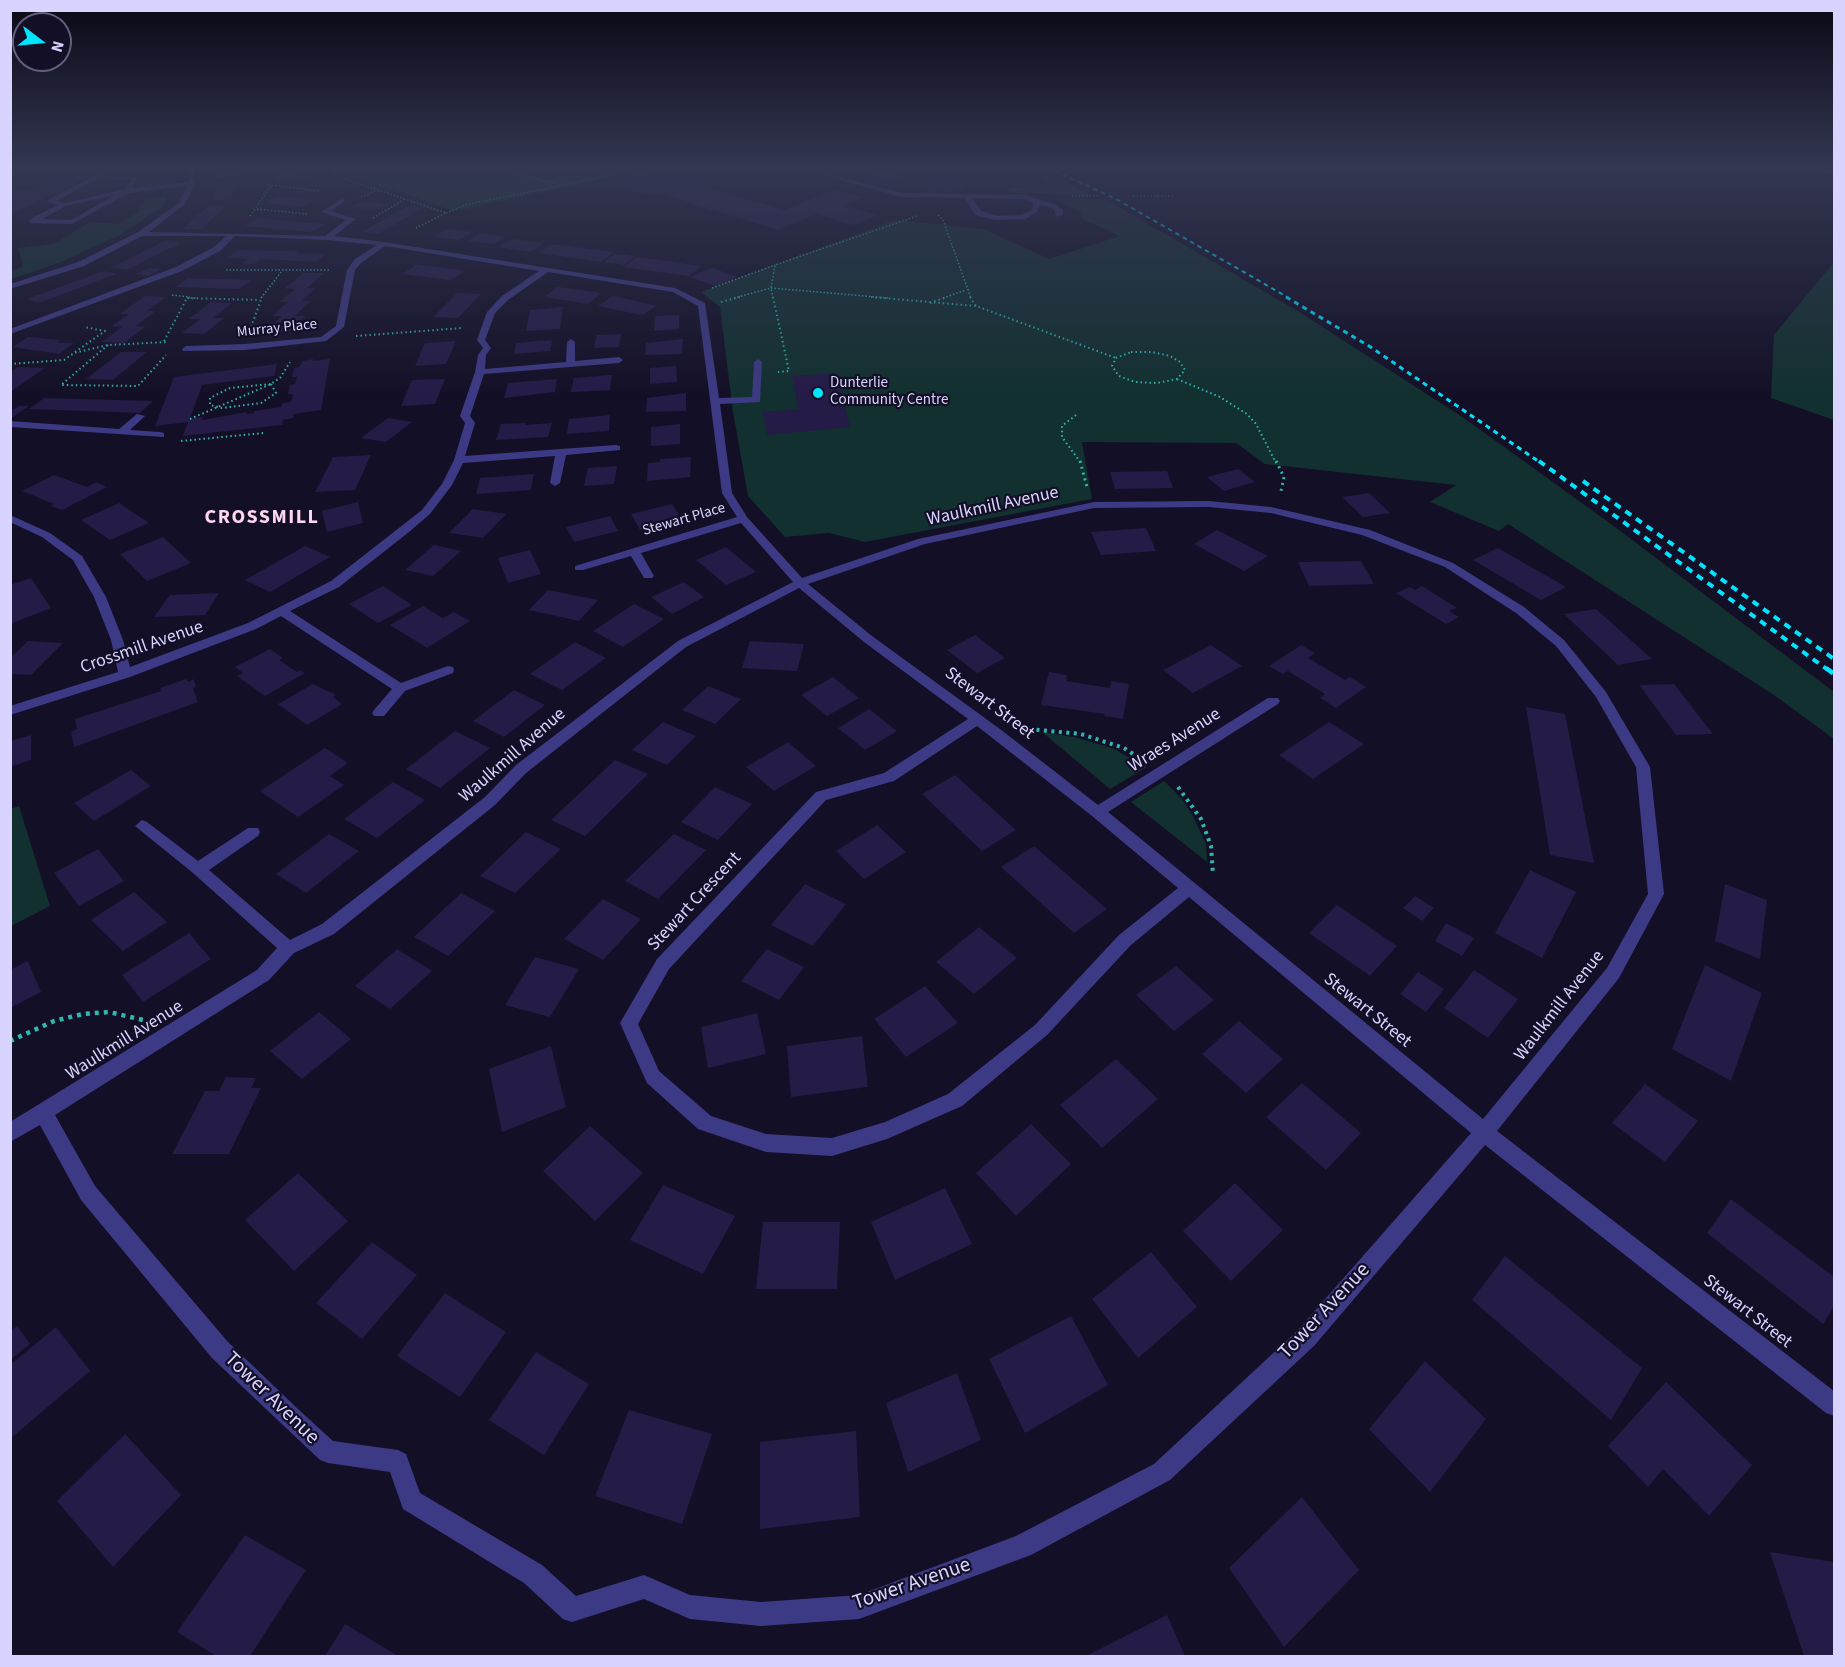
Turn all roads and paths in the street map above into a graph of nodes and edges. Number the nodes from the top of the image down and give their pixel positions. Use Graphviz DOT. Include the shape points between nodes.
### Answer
graph roads {
  1 [pos="119,245"];
  2 [pos="221,245"];
  3 [pos="383,245"];
  4 [pos="389,245"];
  5 [pos="833,245"];
  6 [pos="951,245"];
  7 [pos="776,264"];
  8 [pos="547,269"];
  9 [pos="225,270"];
  10 [pos="351,270"];
  11 [pos="282,271"];
  12 [pos="10,287"];
  13 [pos="771,288"];
  14 [pos="966,290"];
  15 [pos="696,301"];
  16 [pos="928,304"];
  17 [pos="976,306"];
  18 [pos="487,326"];
  19 [pos="10,332"];
  20 [pos="323,339"];
  21 [pos="164,342"];
  22 [pos="303,342"];
  23 [pos="572,342"];
  24 [pos="170,343"];
  25 [pos="108,345"];
  26 [pos="186,349"];
  27 [pos="169,352"];
  28 [pos="1116,358"];
  29 [pos="619,360"];
  30 [pos="758,362"];
  31 [pos="570,363"];
  32 [pos="10,364"];
  33 [pos="480,372"];
  34 [pos="758,373"];
  35 [pos="1177,379"];
  36 [pos="271,384"];
  37 [pos="716,401"];
  38 [pos="214,407"];
  39 [pos="140,416"];
  40 [pos="1076,416"];
  41 [pos="190,419"];
  42 [pos="10,424"];
  43 [pos="121,432"];
  44 [pos="264,433"];
  45 [pos="160,435"];
  46 [pos="180,435"];
  47 [pos="615,448"];
  48 [pos="561,453"];
  49 [pos="459,460"];
  50 [pos="555,483"];
  51 [pos="1094,505"];
  52 [pos="1271,510"];
  53 [pos="10,518"];
  54 [pos="743,519"];
  55 [pos="634,551"];
  56 [pos="579,568"];
  57 [pos="648,576"];
  58 [pos="800,582"];
  59 [pos="281,611"];
  60 [pos="448,670"];
  61 [pos="124,674"];
  62 [pos="400,688"];
  63 [pos="1273,701"];
  64 [pos="10,711"];
  65 [pos="379,712"];
  66 [pos="976,719"];
  67 [pos="1097,812"];
  68 [pos="142,826"];
  69 [pos="253,832"];
  70 [pos="198,869"];
  71 [pos="1190,888"];
  72 [pos="288,948"];
  73 [pos="165,1038"];
  74 [pos="10,1041"];
  75 [pos="44,1114"];
  76 [pos="1484,1132"];
  77 [pos="10,1133"];
  78 [pos="1834,1405"];
  1 -- 12 [label="street" via="81,264"];
  2 -- 19 [label="street" via="179,268"];
  3 -- 10 [label="street"];
  4 -- 8 [label="street"];
  5 -- 7 [label="path"];
  6 -- 14 [label="path"];
  7 -- 13 [label="path"];
  7 -- 15 [label="path"];
  8 -- 15 [label="street" via="675,290"];
  8 -- 18 [label="street, Crossmill Avenue" via="506,298 492,312"];
  9 -- 11 [label="path"];
  10 -- 11 [label="path"];
  10 -- 20 [label="street, Murray Place" via="340,327"];
  11 -- 21 [label="path" via="260,300 187,298"];
  13 -- 15 [label="path"];
  13 -- 16 [label="path"];
  13 -- 34 [label="path" via="789,371"];
  14 -- 16 [label="path"];
  14 -- 17 [label="path"];
  15 -- 37 [label="street, Stewart Street"];
  16 -- 17 [label="path"];
  17 -- 28 [label="path"];
  18 -- 20 [label="path"];
  18 -- 33 [label="street, Crossmill Avenue" via="481,340 487,348"];
  20 -- 22 [label="street, Murray Place"];
  21 -- 24 [label="path"];
  21 -- 25 [label="path"];
  22 -- 26 [label="street, Murray Place"];
  22 -- 36 [label="path"];
  23 -- 31 [label="street"];
  25 -- 27 [label="path" via="61,385 138,386"];
  25 -- 32 [label="path" via="74,353 64,360"];
  28 -- 35 [label="path" via="1112,366 1119,376 1135,382"];
  28 -- 35 [label="path" via="1142,352 1170,356 1185,370"];
  29 -- 31 [label="street"];
  30 -- 34 [label="street"];
  31 -- 33 [label="street"];
  33 -- 49 [label="street, Crossmill Avenue" via="465,416 470,423"];
  34 -- 37 [label="street" via="757,400"];
  35 -- 52 [label="path" via="1220,397 1256,424 1284,477 1281,493"];
  36 -- 38 [label="path"];
  36 -- 38 [label="path" via="230,388 210,398"];
  36 -- 38 [label="path" via="276,393 261,403"];
  37 -- 54 [label="street, Stewart Street" via="727,493"];
  38 -- 41 [label="path"];
  39 -- 43 [label="street"];
  40 -- 51 [label="path" via="1062,426 1062,436 1082,462"];
  42 -- 43 [label="street"];
  43 -- 45 [label="street"];
  44 -- 46 [label="path" via="181,443"];
  47 -- 48 [label="street"];
  48 -- 49 [label="street"];
  48 -- 50 [label="street"];
  49 -- 59 [label="street, Crossmill Avenue" via="447,485 426,512 405,530 335,584"];
  51 -- 52 [label="street, Waulkmill Avenue" via="1209,504"];
  51 -- 58 [label="street, Waulkmill Avenue" via="922,541"];
  52 -- 76 [label="street, Waulkmill Avenue" via="1366,532 1406,546 1449,565 1520,609 1560,643 1588,678 1643,767 1656,894 1612,973"];
  53 -- 61 [label="street" via="46,535 78,558 100,597 117,640"];
  54 -- 55 [label="street, Stewart Place"];
  54 -- 58 [label="street, Stewart Street"];
  55 -- 56 [label="street, Stewart Place"];
  55 -- 57 [label="street, Stewart Place"];
  58 -- 66 [label="street, Stewart Street" via="868,639"];
  58 -- 72 [label="street, Waulkmill Avenue" via="682,644 521,769 490,801 328,929"];
  59 -- 61 [label="street, Crossmill Avenue" via="213,642"];
  59 -- 62 [label="street"];
  60 -- 62 [label="street"];
  61 -- 64 [label="street, Crossmill Avenue"];
  62 -- 65 [label="street"];
  63 -- 67 [label="street, Wraes Avenue"];
  66 -- 67 [label="street, Stewart Street"];
  66 -- 71 [label="street, Stewart Crescent" via="889,777 821,796 663,964 629,1023 653,1077 705,1123 766,1143 832,1147 887,1130 955,1100 1041,1030 1125,940"];
  67 -- 71 [label="street, Stewart Street"];
  68 -- 70 [label="street"];
  69 -- 70 [label="street"];
  70 -- 72 [label="street"];
  71 -- 76 [label="street, Stewart Street"];
  72 -- 73 [label="street, Waulkmill Avenue" via="263,975"];
  73 -- 74 [label="path" via="152,1024 109,1012 54,1021"];
  73 -- 75 [label="street, Waulkmill Avenue"];
  75 -- 76 [label="street, Tower Avenue" via="88,1193 220,1350 328,1452 398,1462 411,1501 533,1574 572,1610 644,1587 690,1607 762,1614 859,1607 1022,1546 1162,1472 1306,1338"];
  75 -- 77 [label="street, Waulkmill Avenue"];
  76 -- 78 [label="street, Stewart Street"];
}
